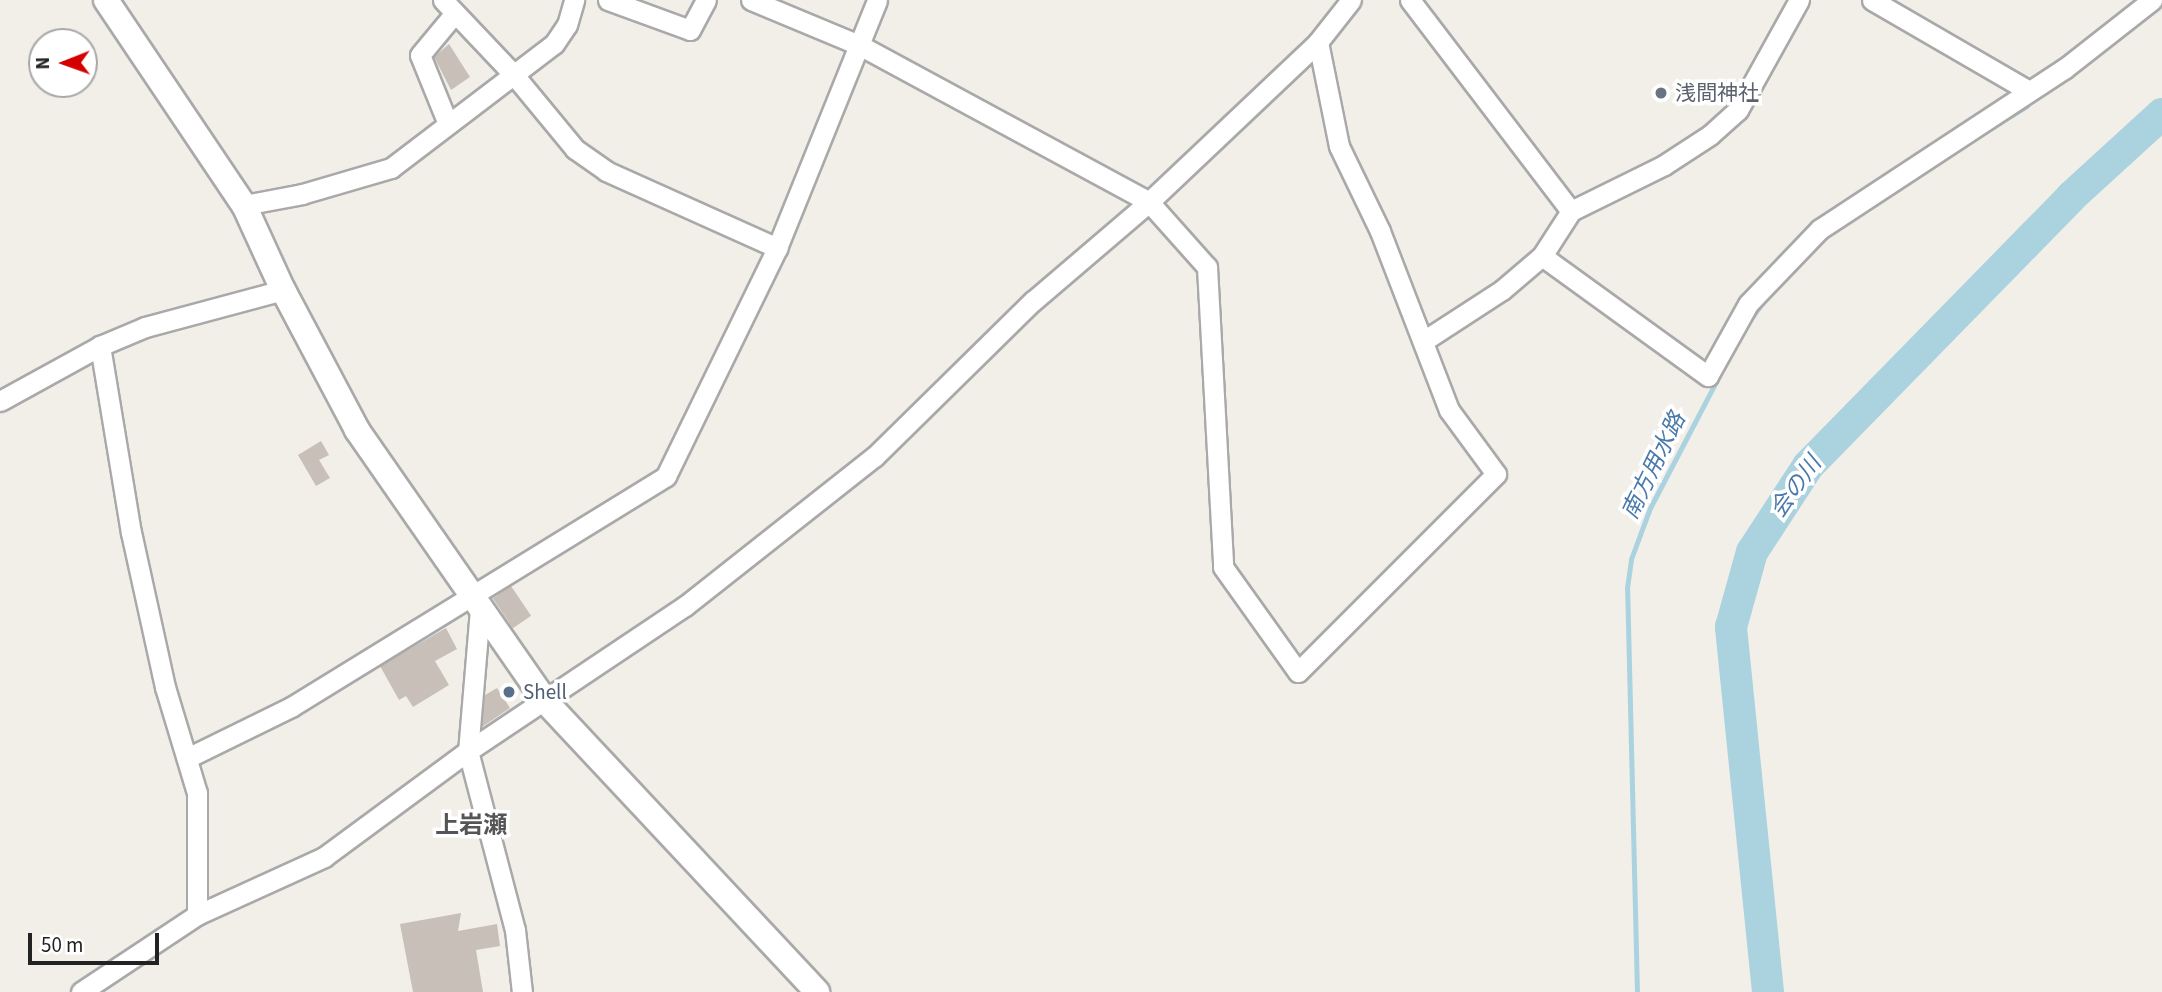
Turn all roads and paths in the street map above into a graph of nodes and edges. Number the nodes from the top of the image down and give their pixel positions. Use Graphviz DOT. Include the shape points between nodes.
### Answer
graph roads {
  1 [pos="106,0"];
  2 [pos="574,0"];
  3 [pos="608,0"];
  4 [pos="706,0"];
  5 [pos="751,0"];
  6 [pos="877,0"];
  7 [pos="1351,0"];
  8 [pos="1410,0"];
  9 [pos="1799,0"];
  10 [pos="1872,0"];
  11 [pos="2152,0"];
  12 [pos="448,7"];
  13 [pos="1318,43"];
  14 [pos="859,45"];
  15 [pos="514,75"];
  16 [pos="2029,91"];
  17 [pos="449,124"];
  18 [pos="1149,202"];
  19 [pos="244,205"];
  20 [pos="1571,211"];
  21 [pos="777,247"];
  22 [pos="1542,256"];
  23 [pos="283,290"];
  24 [pos="1425,340"];
  25 [pos="100,346"];
  26 [pos="0,401"];
  27 [pos="476,603"];
  28 [pos="546,702"];
  29 [pos="468,751"];
  30 [pos="187,758"];
  31 [pos="197,915"];
  32 [pos="81,992"];
  33 [pos="522,992"];
  34 [pos="816,992"];
  1 -- 19 [label="street"];
  2 -- 15 [label="street" via="567,25 554,44"];
  3 -- 4 [label="street" via="690,30"];
  5 -- 14 [label="street"];
  6 -- 14 [label="street"];
  7 -- 13 [label="street"];
  8 -- 20 [label="street"];
  9 -- 20 [label="street" via="1738,110 1664,165"];
  10 -- 16 [label="street"];
  11 -- 16 [label="street"];
  12 -- 15 [label="street"];
  12 -- 17 [label="street" via="420,55"];
  13 -- 18 [label="street"];
  13 -- 24 [label="street" via="1339,146"];
  14 -- 18 [label="street"];
  14 -- 21 [label="street"];
  15 -- 17 [label="street"];
  15 -- 21 [label="street" via="575,149 606,171"];
  16 -- 22 [label="street" via="1820,229 1748,304 1708,376"];
  17 -- 19 [label="street" via="391,168"];
  18 -- 24 [label="street" via="1207,267 1223,566 1298,671 1496,474 1449,410"];
  18 -- 28 [label="street" via="1033,301 874,457 685,606"];
  19 -- 23 [label="street"];
  20 -- 22 [label="street"];
  21 -- 27 [label="street" via="666,476"];
  22 -- 24 [label="street" via="1502,290"];
  23 -- 25 [label="street" via="145,327"];
  23 -- 27 [label="street" via="357,430"];
  25 -- 26 [label="street"];
  25 -- 30 [label="street" via="131,533 165,687"];
  27 -- 28 [label="street"];
  27 -- 29 [label="street"];
  27 -- 30 [label="street" via="291,707"];
  28 -- 29 [label="street"];
  28 -- 34 [label="street"];
  29 -- 31 [label="street" via="324,857"];
  29 -- 33 [label="street" via="515,930"];
  30 -- 31 [label="street" via="197,793"];
  31 -- 32 [label="street"];
}
